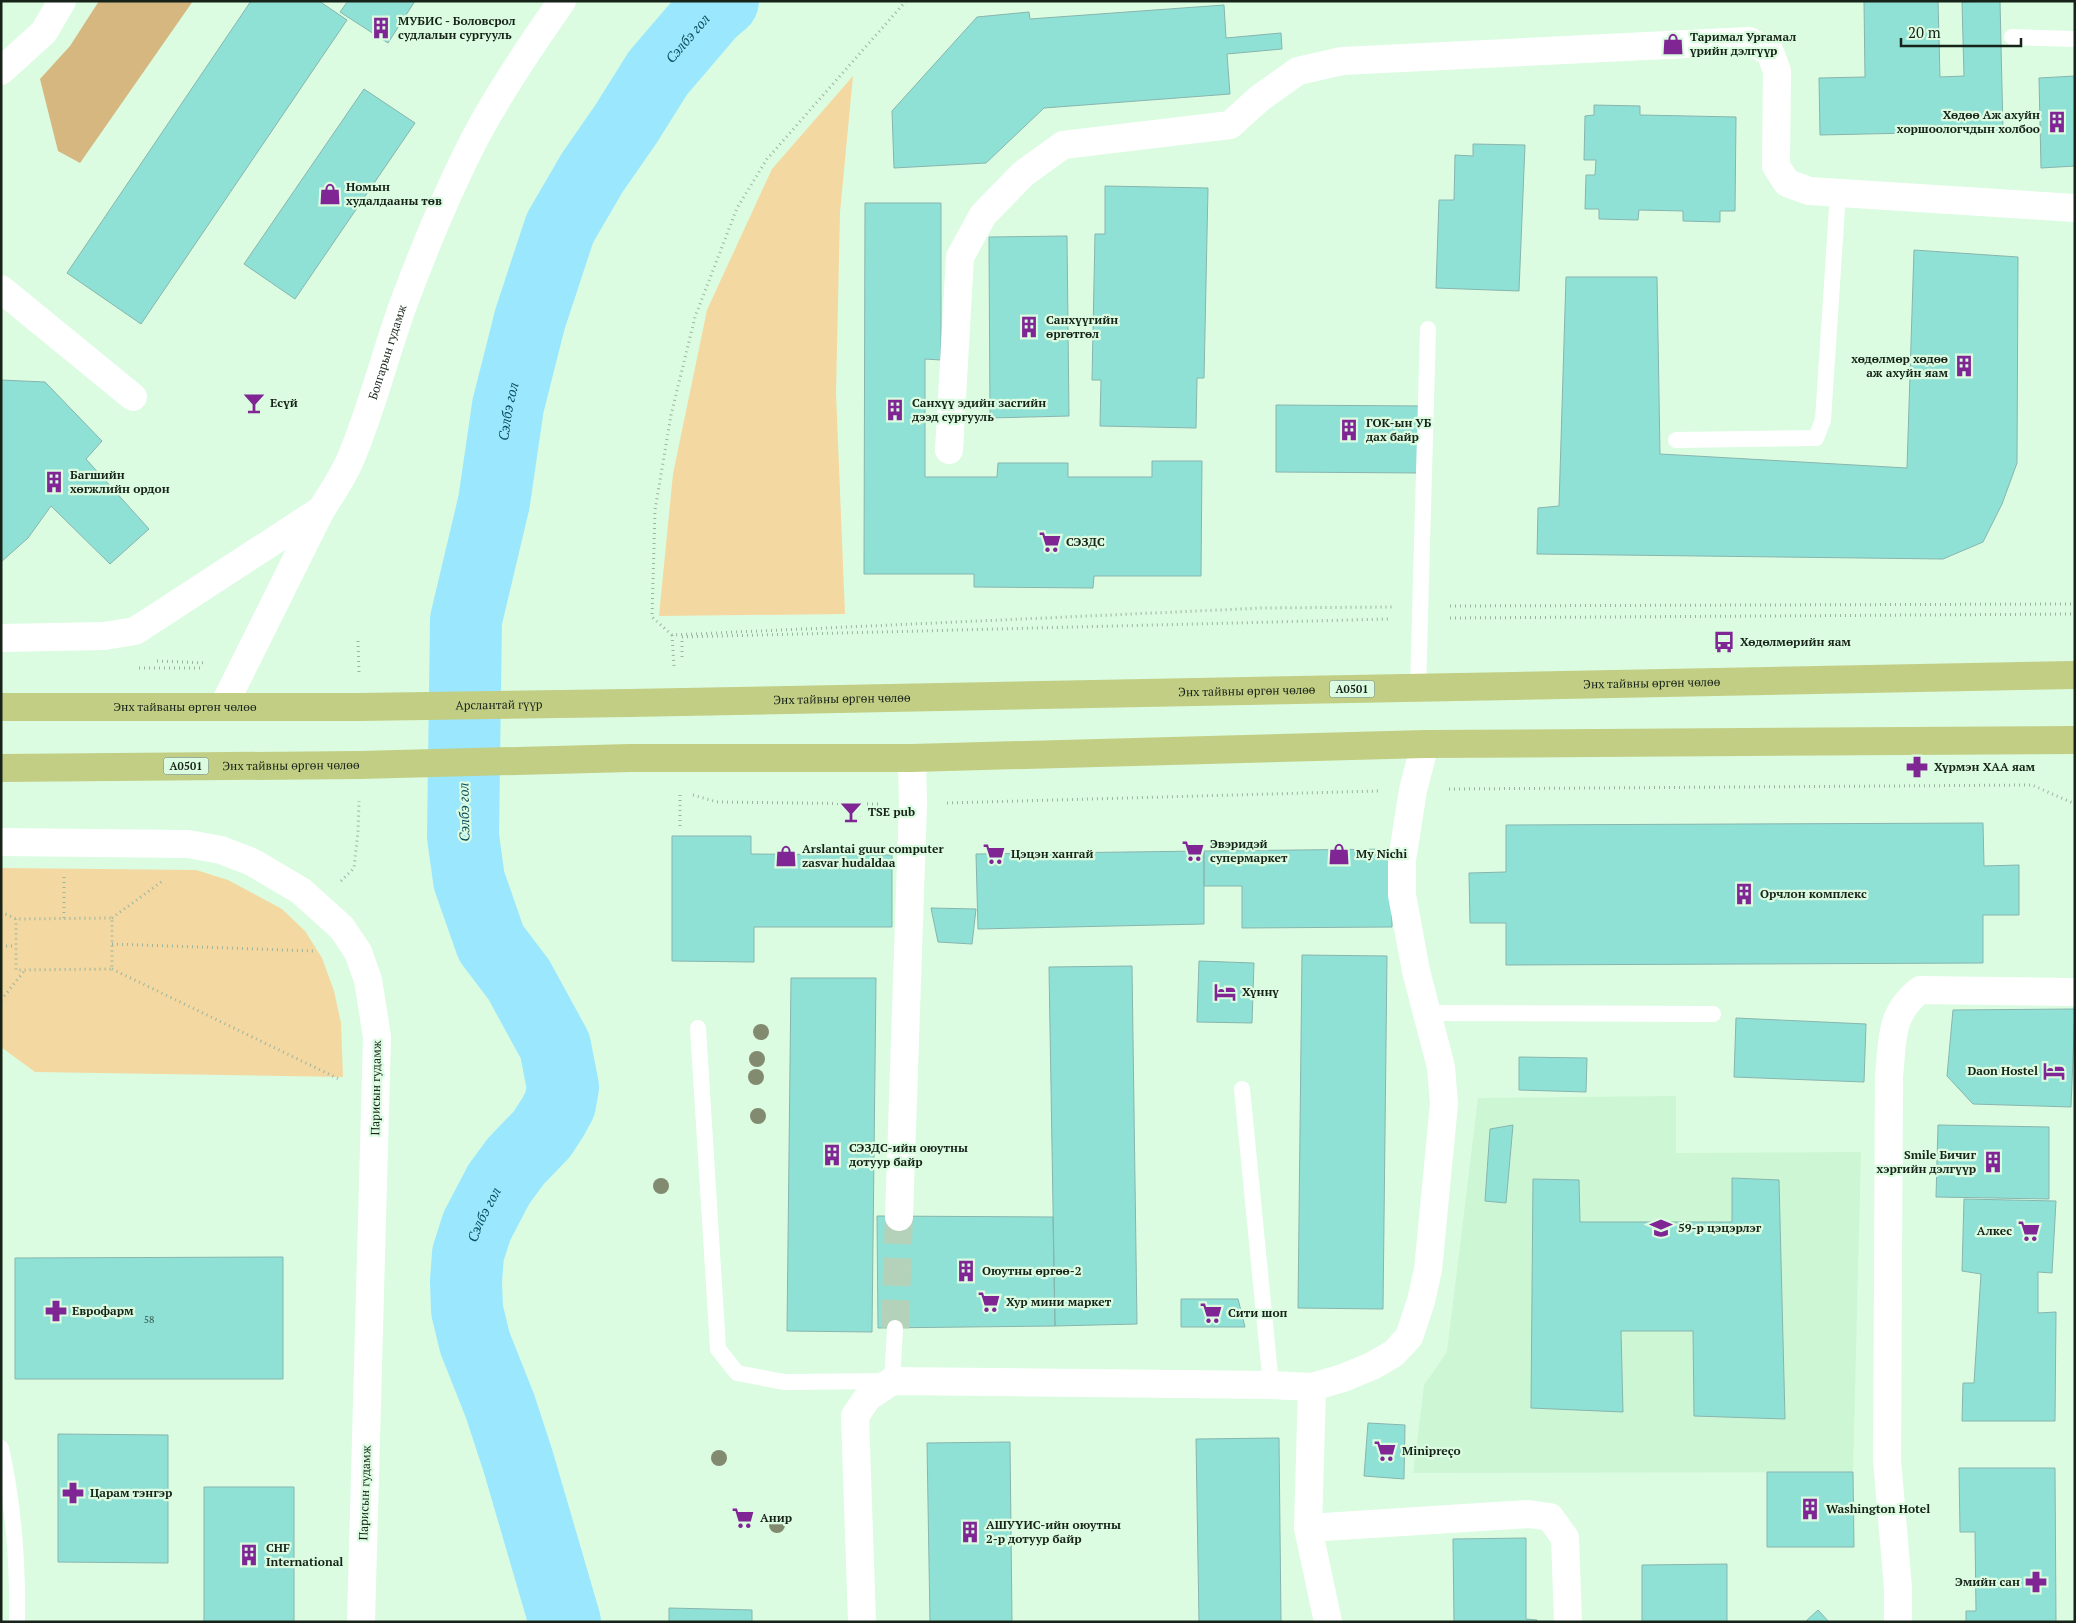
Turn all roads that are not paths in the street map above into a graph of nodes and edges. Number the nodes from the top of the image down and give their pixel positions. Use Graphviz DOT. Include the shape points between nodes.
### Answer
graph roads {
  1 [pos="62,1"];
  2 [pos="562,1"];
  3 [pos="2012,37"];
  4 [pos="2075,39"];
  5 [pos="1,71"];
  6 [pos="1838,194"];
  7 [pos="2075,209"];
  8 [pos="1,290"];
  9 [pos="1428,329"];
  10 [pos="132,397"];
  11 [pos="1676,440"];
  12 [pos="949,450"];
  13 [pos="320,510"];
  14 [pos="1,638"];
  15 [pos="2075,675"];
  16 [pos="1418,688"];
  17 [pos="628,703"];
  18 [pos="369,706"];
  19 [pos="1,707"];
  20 [pos="222,707"];
  21 [pos="2075,740"];
  22 [pos="1425,744"];
  23 [pos="912,758"];
  24 [pos="1,768"];
  25 [pos="1,842"];
  26 [pos="2075,992"];
  27 [pos="1428,1013"];
  28 [pos="1713,1014"];
  29 [pos="698,1028"];
  30 [pos="1242,1089"];
  31 [pos="899,1216"];
  32 [pos="895,1328"];
  33 [pos="892,1381"];
  34 [pos="1271,1385"];
  35 [pos="1312,1387"];
  36 [pos="1,1448"];
  37 [pos="1308,1528"];
  38 [pos="18,1622"];
  39 [pos="361,1622"];
  40 [pos="862,1622"];
  41 [pos="1328,1622"];
  42 [pos="1568,1622"];
  43 [pos="1898,1622"];
  1 -- 5 [label="street" via="44,32"];
  2 -- 13 [label="street, Болгарын гудамж" via="482,126 451,188 398,318 351,459"];
  3 -- 4 [label="lane"];
  6 -- 7 [label="street"];
  6 -- 11 [label="lane" via="1823,420 1816,438"];
  6 -- 12 [label="street" via="1809,192 1787,182 1776,166 1778,71 1770,52 1749,41 1342,61 1298,71 1230,125 1063,145 1023,174 983,215 960,257"];
  8 -- 10 [label="street"];
  9 -- 16 [label="lane"];
  13 -- 14 [label="street" via="135,631 104,636"];
  13 -- 20 [label="street, Болгарын гудамж"];
  15 -- 16 [label="highway, Энх тайвны өргөн чөлөө / A0501"];
  16 -- 17 [label="highway, Энх тайвны өргөн чөлөө / A0501"];
  17 -- 18 [label="highway, Арслантай гүүр / A0501"];
  18 -- 20 [label="highway, Энх тайваны өргөн чөлөө / A0501"];
  19 -- 20 [label="highway, Энх тайваны өргөн чөлөө / A0501"];
  21 -- 22 [label="highway, A0501"];
  22 -- 23 [label="highway, A0501"];
  22 -- 27 [label="street" via="1413,790 1402,860 1402,895 1416,971"];
  23 -- 24 [label="highway, Энх тайвны өргөн чөлөө / A0501" via="630,758"];
  23 -- 31 [label="street"];
  25 -- 39 [label="street, Парисын гудамж" via="188,844 221,850 281,877 342,928 358,952 368,980 377,1037"];
  26 -- 43 [label="street" via="1920,990 1906,1001 1895,1022 1889,1076 1887,1460"];
  27 -- 28 [label="lane"];
  27 -- 35 [label="street" via="1441,1067 1444,1104 1428,1270 1421,1301 1409,1337 1393,1354 1343,1378"];
  29 -- 33 [label="lane" via="718,1349 737,1373 784,1382"];
  30 -- 34 [label="lane"];
  32 -- 33 [label="lane"];
  33 -- 34 [label="street"];
  33 -- 40 [label="street" via="868,1397 855,1416"];
  34 -- 35 [label="street"];
  35 -- 37 [label="street"];
  36 -- 38 [label="lane" via="18,1568"];
  37 -- 41 [label="street"];
  37 -- 42 [label="street" via="1528,1514 1550,1517 1565,1538"];
}
